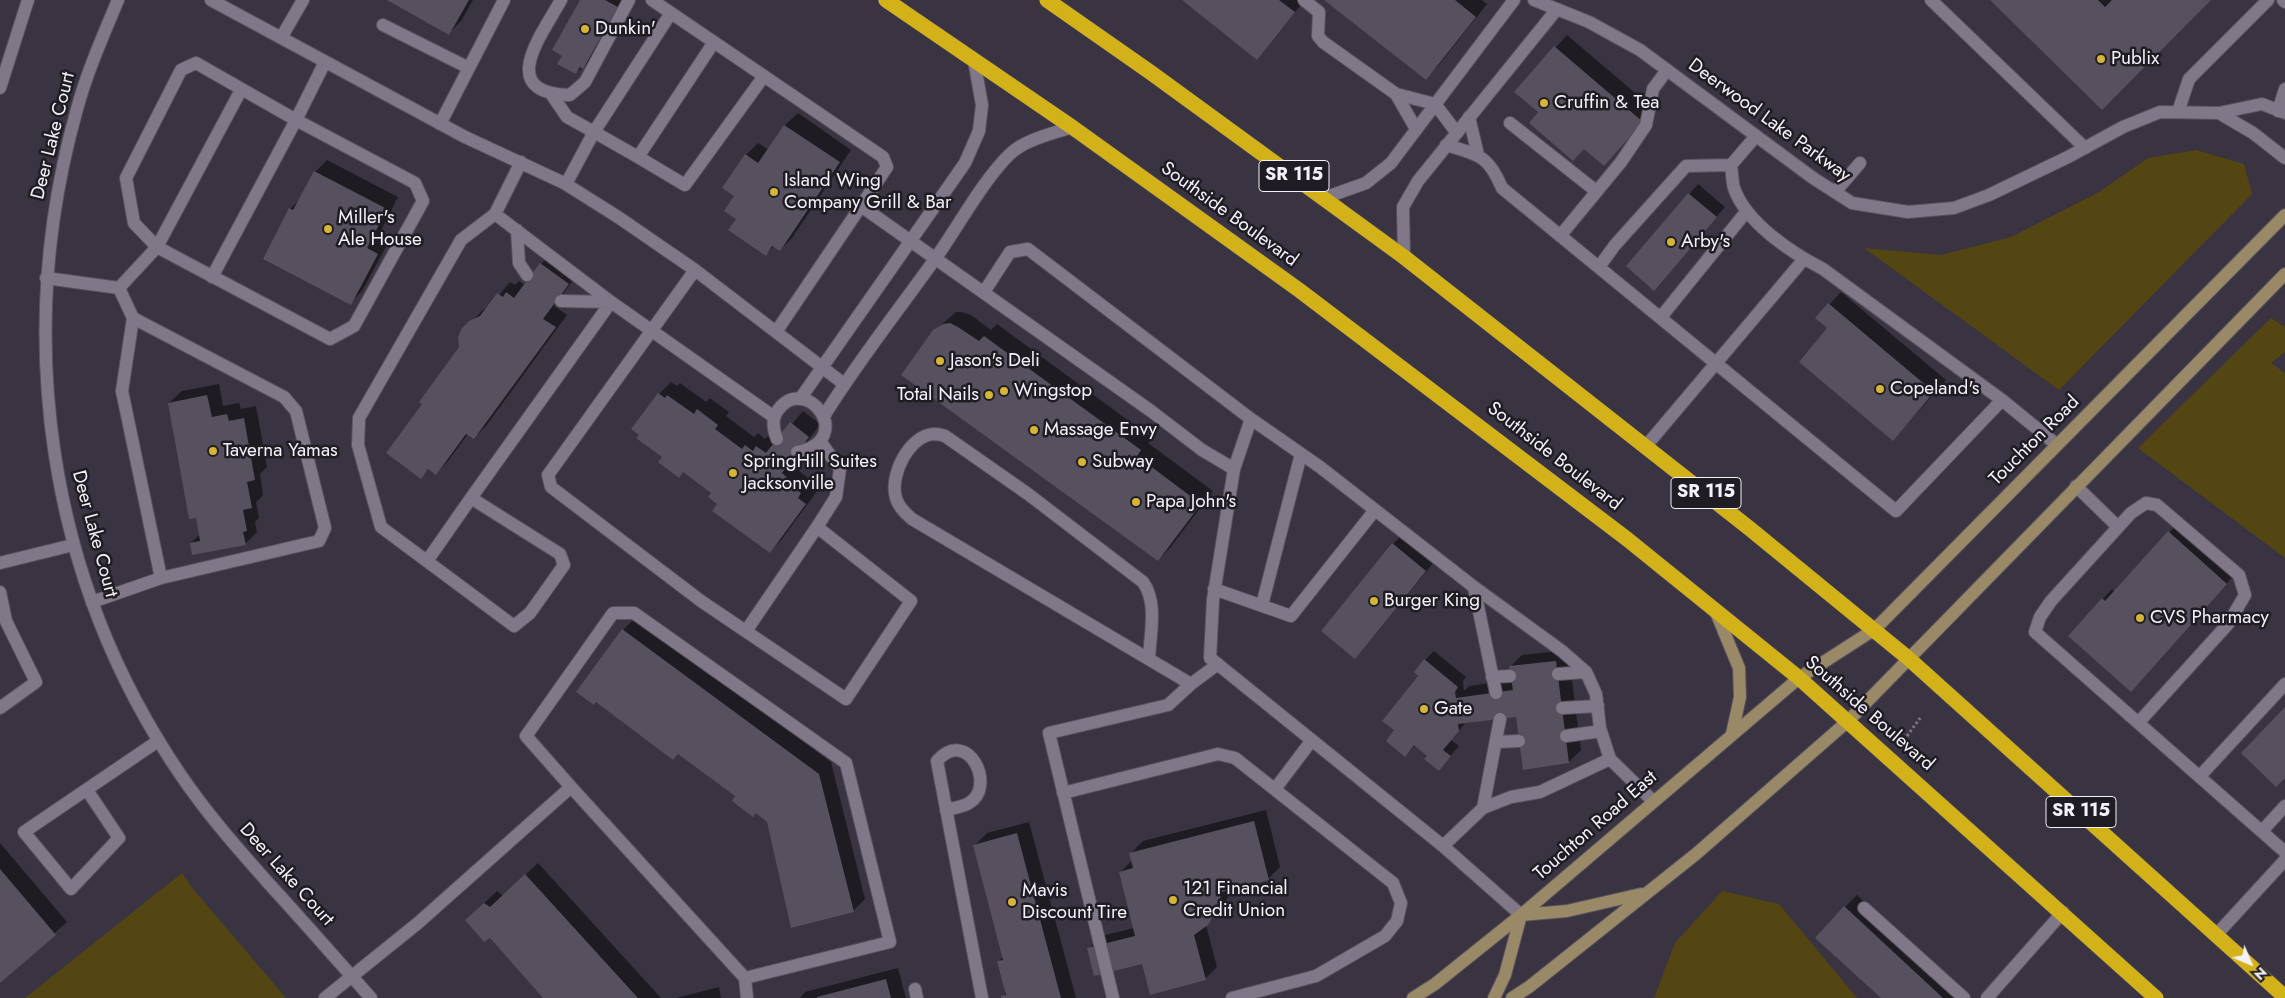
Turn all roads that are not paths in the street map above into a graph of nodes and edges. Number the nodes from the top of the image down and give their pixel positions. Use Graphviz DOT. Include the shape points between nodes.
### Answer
graph roads {
  1 [pos="118,0"];
  2 [pos="212,0"];
  3 [pos="303,0"];
  4 [pos="504,0"];
  5 [pos="561,0"];
  6 [pos="629,0"];
  7 [pos="652,0"];
  8 [pos="886,0"];
  9 [pos="1047,0"];
  10 [pos="1304,0"];
  11 [pos="1514,0"];
  12 [pos="1534,0"];
  13 [pos="1932,0"];
  14 [pos="2268,0"];
  15 [pos="24,1"];
  16 [pos="1561,5"];
  17 [pos="671,13"];
  18 [pos="383,25"];
  19 [pos="281,38"];
  20 [pos="714,42"];
  21 [pos="974,60"];
  22 [pos="325,62"];
  23 [pos="469,68"];
  24 [pos="1667,70"];
  25 [pos="764,76"];
  26 [pos="0,88"];
  27 [pos="2285,89"];
  28 [pos="241,90"];
  29 [pos="1396,94"];
  30 [pos="552,95"];
  31 [pos="1436,104"];
  32 [pos="2178,112"];
  33 [pos="2282,112"];
  34 [pos="2219,113"];
  35 [pos="1469,117"];
  36 [pos="296,120"];
  37 [pos="1510,123"];
  38 [pos="440,124"];
  39 [pos="1072,126"];
  40 [pos="1416,129"];
  41 [pos="594,132"];
  42 [pos="1457,133"];
  43 [pos="1756,136"];
  44 [pos="1446,145"];
  45 [pos="2085,148"];
  46 [pos="1478,155"];
  47 [pos="638,157"];
  48 [pos="2285,158"];
  49 [pos="521,162"];
  50 [pos="1860,163"];
  51 [pos="1731,165"];
  52 [pos="566,184"];
  53 [pos="1596,191"];
  54 [pos="1835,192"];
  55 [pos="1324,198"];
  56 [pos="862,206"];
  57 [pos="1746,212"];
  58 [pos="495,214"];
  59 [pos="2285,215"];
  60 [pos="517,230"];
  61 [pos="1560,236"];
  62 [pos="911,242"];
  63 [pos="157,247"];
  64 [pos="1404,257"];
  65 [pos="935,259"];
  66 [pos="1804,259"];
  67 [pos="1599,267"];
  68 [pos="694,270"];
  69 [pos="2285,274"];
  70 [pos="527,275"];
  71 [pos="212,277"];
  72 [pos="46,278"];
  73 [pos="118,288"];
  74 [pos="984,292"];
  75 [pos="561,301"];
  76 [pos="611,302"];
  77 [pos="1660,317"];
  78 [pos="133,318"];
  79 [pos="652,331"];
  80 [pos="776,332"];
  81 [pos="1715,362"];
  82 [pos="823,368"];
  83 [pos="844,384"];
  84 [pos="800,399"];
  85 [pos="2002,400"];
  86 [pos="824,416"];
  87 [pos="774,417"];
  88 [pos="1251,418"];
  89 [pos="777,439"];
  90 [pos="820,441"];
  91 [pos="2057,445"];
  92 [pos="1646,446"];
  93 [pos="797,452"];
  94 [pos="1301,454"];
  95 [pos="1234,469"];
  96 [pos="2076,486"];
  97 [pos="472,498"];
  98 [pos="1375,510"];
  99 [pos="817,527"];
  100 [pos="2118,527"];
  101 [pos="73,545"];
  102 [pos="427,561"];
  103 [pos="0,563"];
  104 [pos="161,578"];
  105 [pos="1474,587"];
  106 [pos="1214,589"];
  107 [pos="0,592"];
  108 [pos="92,602"];
  109 [pos="1262,606"];
  110 [pos="1715,610"];
  111 [pos="1875,629"];
  112 [pos="5,631"];
  113 [pos="746,631"];
  114 [pos="1908,658"];
  115 [pos="1149,659"];
  116 [pos="1218,664"];
  117 [pos="1586,672"];
  118 [pos="1558,674"];
  119 [pos="1510,676"];
  120 [pos="1492,677"];
  121 [pos="1798,678"];
  122 [pos="1191,684"];
  123 [pos="2285,684"];
  124 [pos="1496,693"];
  125 [pos="1598,706"];
  126 [pos="0,708"];
  127 [pos="1562,708"];
  128 [pos="1500,719"];
  129 [pos="1848,721"];
  130 [pos="2139,722"];
  131 [pos="1601,731"];
  132 [pos="1732,734"];
  133 [pos="1566,736"];
  134 [pos="1312,740"];
  135 [pos="158,741"];
  136 [pos="1519,741"];
  137 [pos="1496,742"];
  138 [pos="1610,760"];
  139 [pos="2200,776"];
  140 [pos="571,786"];
  141 [pos="1275,789"];
  142 [pos="87,790"];
  143 [pos="1063,793"];
  144 [pos="1653,801"];
  145 [pos="2285,806"];
  146 [pos="1483,808"];
  147 [pos="946,810"];
  148 [pos="2262,831"];
  149 [pos="1443,846"];
  150 [pos="2285,852"];
  151 [pos="2285,860"];
  152 [pos="1646,893"];
  153 [pos="1864,908"];
  154 [pos="2062,912"];
  155 [pos="1521,915"];
  156 [pos="2217,934"];
  157 [pos="352,977"];
  158 [pos="745,978"];
  159 [pos="2285,997"];
  160 [pos="325,998"];
  161 [pos="371,998"];
  162 [pos="747,998"];
  163 [pos="982,998"];
  164 [pos="1113,998"];
  165 [pos="1232,998"];
  166 [pos="1414,998"];
  167 [pos="1494,998"];
  168 [pos="1512,998"];
  169 [pos="1964,998"];
  170 [pos="1987,998"];
  171 [pos="2156,998"];
  1 -- 72 [label="street, Deer Lake Court" via="77,108 60,174"];
  2 -- 19 [label="street"];
  3 -- 19 [label="street"];
  4 -- 23 [label="street"];
  5 -- 30 [label="street" via="530,55 527,68 533,83"];
  6 -- 30 [label="street" via="585,82 570,95"];
  7 -- 17 [label="street"];
  8 -- 21 [label="highway, Southside Boulevard"];
  9 -- 55 [label="highway, SR 115"];
  10 -- 29 [label="street" via="1319,12 1318,36 1323,42"];
  11 -- 31 [label="street"];
  12 -- 16 [label="street, Deerwood Lake Parkway"];
  13 -- 45 [label="street"];
  14 -- 32 [label="street" via="2189,79"];
  15 -- 26 [label="street"];
  16 -- 24 [label="street, Deerwood Lake Parkway"];
  16 -- 35 [label="street"];
  17 -- 20 [label="street"];
  17 -- 41 [label="street"];
  18 -- 23 [label="street"];
  19 -- 22 [label="street"];
  20 -- 25 [label="street"];
  20 -- 47 [label="street"];
  21 -- 39 [label="highway, Southside Boulevard"];
  21 -- 62 [label="street" via="982,105 980,131 965,163"];
  22 -- 36 [label="street"];
  22 -- 38 [label="street"];
  23 -- 38 [label="street"];
  24 -- 43 [label="street, Deerwood Lake Parkway"];
  24 -- 53 [label="street" via="1652,89 1646,125"];
  25 -- 47 [label="street" via="685,185"];
  25 -- 56 [label="street" via="883,157 887,167"];
  27 -- 33 [label="street"];
  28 -- 36 [label="street"];
  28 -- 63 [label="street"];
  28 -- 63 [label="street" via="196,63 181,70 126,178 134,223"];
  29 -- 31 [label="street"];
  29 -- 40 [label="street"];
  30 -- 41 [label="street" via="567,116"];
  31 -- 40 [label="street"];
  31 -- 42 [label="street"];
  32 -- 34 [label="street, Deerwood Lake Parkway"];
  32 -- 45 [label="street, Deerwood Lake Parkway" via="2160,112"];
  33 -- 34 [label="street, Deerwood Lake Parkway" via="2262,104"];
  34 -- 48 [label="street"];
  35 -- 42 [label="street"];
  35 -- 46 [label="street"];
  36 -- 71 [label="street"];
  36 -- 71 [label="street" via="415,183 423,201 354,326 330,339"];
  37 -- 53 [label="street"];
  38 -- 49 [label="street"];
  39 -- 65 [label="street" via="1026,143 1011,153 995,171"];
  39 -- 110 [label="highway, Southside Boulevard" via="1476,423"];
  40 -- 55 [label="street" via="1391,163 1366,183"];
  41 -- 47 [label="street"];
  41 -- 52 [label="street"];
  42 -- 44 [label="street"];
  43 -- 51 [label="street"];
  43 -- 54 [label="street, Deerwood Lake Parkway"];
  44 -- 46 [label="street"];
  44 -- 64 [label="street" via="1403,207"];
  45 -- 54 [label="street, Deerwood Lake Parkway" via="1989,195 1954,208 1908,212 1852,203"];
  46 -- 61 [label="street" via="1493,168 1502,188"];
  49 -- 52 [label="street"];
  49 -- 58 [label="street"];
  50 -- 54 [label="street"];
  51 -- 57 [label="street" via="1734,187"];
  51 -- 67 [label="street" via="1686,166"];
  52 -- 68 [label="street"];
  53 -- 61 [label="street"];
  55 -- 64 [label="highway, SR 115"];
  56 -- 62 [label="street"];
  56 -- 80 [label="street"];
  57 -- 66 [label="street"];
  57 -- 77 [label="street"];
  58 -- 60 [label="street"];
  58 -- 102 [label="street" via="461,240 359,418 358,445 381,527"];
  59 -- 91 [label="street, Touchton Road"];
  60 -- 70 [label="street" via="519,263"];
  60 -- 76 [label="street"];
  61 -- 67 [label="street"];
  62 -- 65 [label="street"];
  62 -- 82 [label="street"];
  63 -- 71 [label="street"];
  63 -- 73 [label="street"];
  64 -- 92 [label="highway, SR 115"];
  65 -- 74 [label="street"];
  65 -- 83 [label="street"];
  66 -- 81 [label="street"];
  66 -- 85 [label="street" via="1823,269"];
  67 -- 77 [label="street"];
  68 -- 79 [label="street"];
  68 -- 80 [label="street"];
  69 -- 96 [label="street"];
  72 -- 73 [label="street"];
  72 -- 101 [label="street, Deer Lake Court" via="44,351 49,419 59,487"];
  73 -- 78 [label="street"];
  74 -- 88 [label="street" via="1010,252 1028,249"];
  74 -- 95 [label="street" via="1202,450"];
  75 -- 76 [label="street"];
  76 -- 79 [label="street"];
  76 -- 97 [label="street"];
  77 -- 81 [label="street"];
  78 -- 104 [label="street" via="122,391"];
  78 -- 104 [label="street" via="284,396 296,411 325,528 319,540"];
  79 -- 87 [label="street"];
  79 -- 113 [label="street" via="548,475 551,487 701,601"];
  80 -- 82 [label="street"];
  81 -- 85 [label="street" via="1896,511"];
  81 -- 92 [label="street"];
  82 -- 83 [label="street"];
  82 -- 84 [label="street"];
  83 -- 86 [label="street"];
  84 -- 86 [label="street" via="815,404"];
  84 -- 87 [label="street" via="785,403"];
  85 -- 91 [label="street"];
  86 -- 90 [label="street" via="824,433"];
  87 -- 89 [label="street"];
  88 -- 94 [label="street"];
  88 -- 95 [label="street"];
  90 -- 93 [label="street"];
  90 -- 99 [label="street" via="840,469 836,497"];
  91 -- 111 [label="street, Touchton Road"];
  92 -- 111 [label="highway, SR 115"];
  94 -- 98 [label="street"];
  94 -- 109 [label="street"];
  95 -- 106 [label="street"];
  96 -- 100 [label="street"];
  96 -- 114 [label="street"];
  97 -- 102 [label="street"];
  97 -- 102 [label="street" via="560,554 564,565 530,613 514,626"];
  98 -- 105 [label="street"];
  98 -- 109 [label="street" via="1291,616"];
  99 -- 113 [label="street"];
  99 -- 113 [label="street" via="911,601 846,698"];
  100 -- 130 [label="street" via="2051,601 2035,632"];
  100 -- 130 [label="street" via="2146,503 2157,505 2239,575 2245,595 2228,624"];
  101 -- 103 [label="street"];
  101 -- 108 [label="street, Deer Lake Court"];
  104 -- 108 [label="street"];
  105 -- 117 [label="street"];
  105 -- 120 [label="street"];
  106 -- 109 [label="street"];
  106 -- 116 [label="street" via="1210,658"];
  107 -- 112 [label="street"];
  108 -- 135 [label="street, Deer Lake Court" via="125,680"];
  110 -- 121 [label="highway, Southside Boulevard"];
  110 -- 132 [label="street" via="1739,668 1740,697"];
  111 -- 114 [label="highway, SR 115"];
  111 -- 121 [label="street, Touchton Road"];
  112 -- 126 [label="street" via="36,682"];
  114 -- 129 [label="street"];
  114 -- 156 [label="highway, SR 115"];
  115 -- 115 [label="street" via="912,519 896,499 894,488 902,456 920,439 933,434 945,436 1028,494 1143,582 1150,591 1152,607"];
  115 -- 122 [label="street"];
  116 -- 122 [label="street"];
  116 -- 134 [label="street"];
  117 -- 118 [label="street"];
  117 -- 125 [label="street"];
  119 -- 120 [label="street"];
  120 -- 124 [label="street"];
  121 -- 129 [label="highway, Southside Boulevard"];
  121 -- 132 [label="street, Touchton Road East"];
  122 -- 143 [label="street" via="1168,705 1049,733"];
  123 -- 139 [label="street"];
  125 -- 127 [label="street"];
  125 -- 131 [label="street"];
  128 -- 137 [label="street"];
  129 -- 152 [label="street" via="1696,854"];
  129 -- 154 [label="highway, Southside Boulevard"];
  130 -- 139 [label="street"];
  131 -- 133 [label="street"];
  131 -- 138 [label="street"];
  132 -- 144 [label="street, Touchton Road East"];
  134 -- 141 [label="street"];
  134 -- 149 [label="street"];
  135 -- 142 [label="street"];
  135 -- 157 [label="street, Deer Lake Court" via="221,830"];
  136 -- 137 [label="street"];
  137 -- 146 [label="street"];
  138 -- 144 [label="street"];
  138 -- 146 [label="street" via="1540,792 1512,797"];
  139 -- 148 [label="street"];
  140 -- 157 [label="street" via="418,923"];
  140 -- 158 [label="street"];
  140 -- 158 [label="street" via="526,736 613,613 634,613 846,764 890,942"];
  141 -- 143 [label="street" via="1235,758 1218,754"];
  141 -- 165 [label="street" via="1393,883 1400,903 1397,921 1385,936 1316,976"];
  142 -- 142 [label="street" via="24,832 71,888 119,838"];
  143 -- 164 [label="street"];
  144 -- 155 [label="street, Touchton Road East"];
  145 -- 148 [label="street"];
  146 -- 149 [label="street"];
  147 -- 147 [label="street" via="937,762 944,753 954,750 969,754 981,779 978,792 970,803"];
  147 -- 163 [label="street"];
  148 -- 150 [label="street"];
  149 -- 155 [label="street"];
  151 -- 156 [label="street"];
  152 -- 155 [label="street" via="1567,911"];
  152 -- 168 [label="street"];
  153 -- 169 [label="street"];
  154 -- 170 [label="street"];
  154 -- 171 [label="highway, Southside Boulevard"];
  155 -- 166 [label="street, Touchton Road East"];
  155 -- 167 [label="street" via="1505,975"];
  156 -- 159 [label="highway, SR 115"];
  157 -- 160 [label="street"];
  157 -- 161 [label="street, Deer Lake Court"];
  158 -- 162 [label="street"];
}
